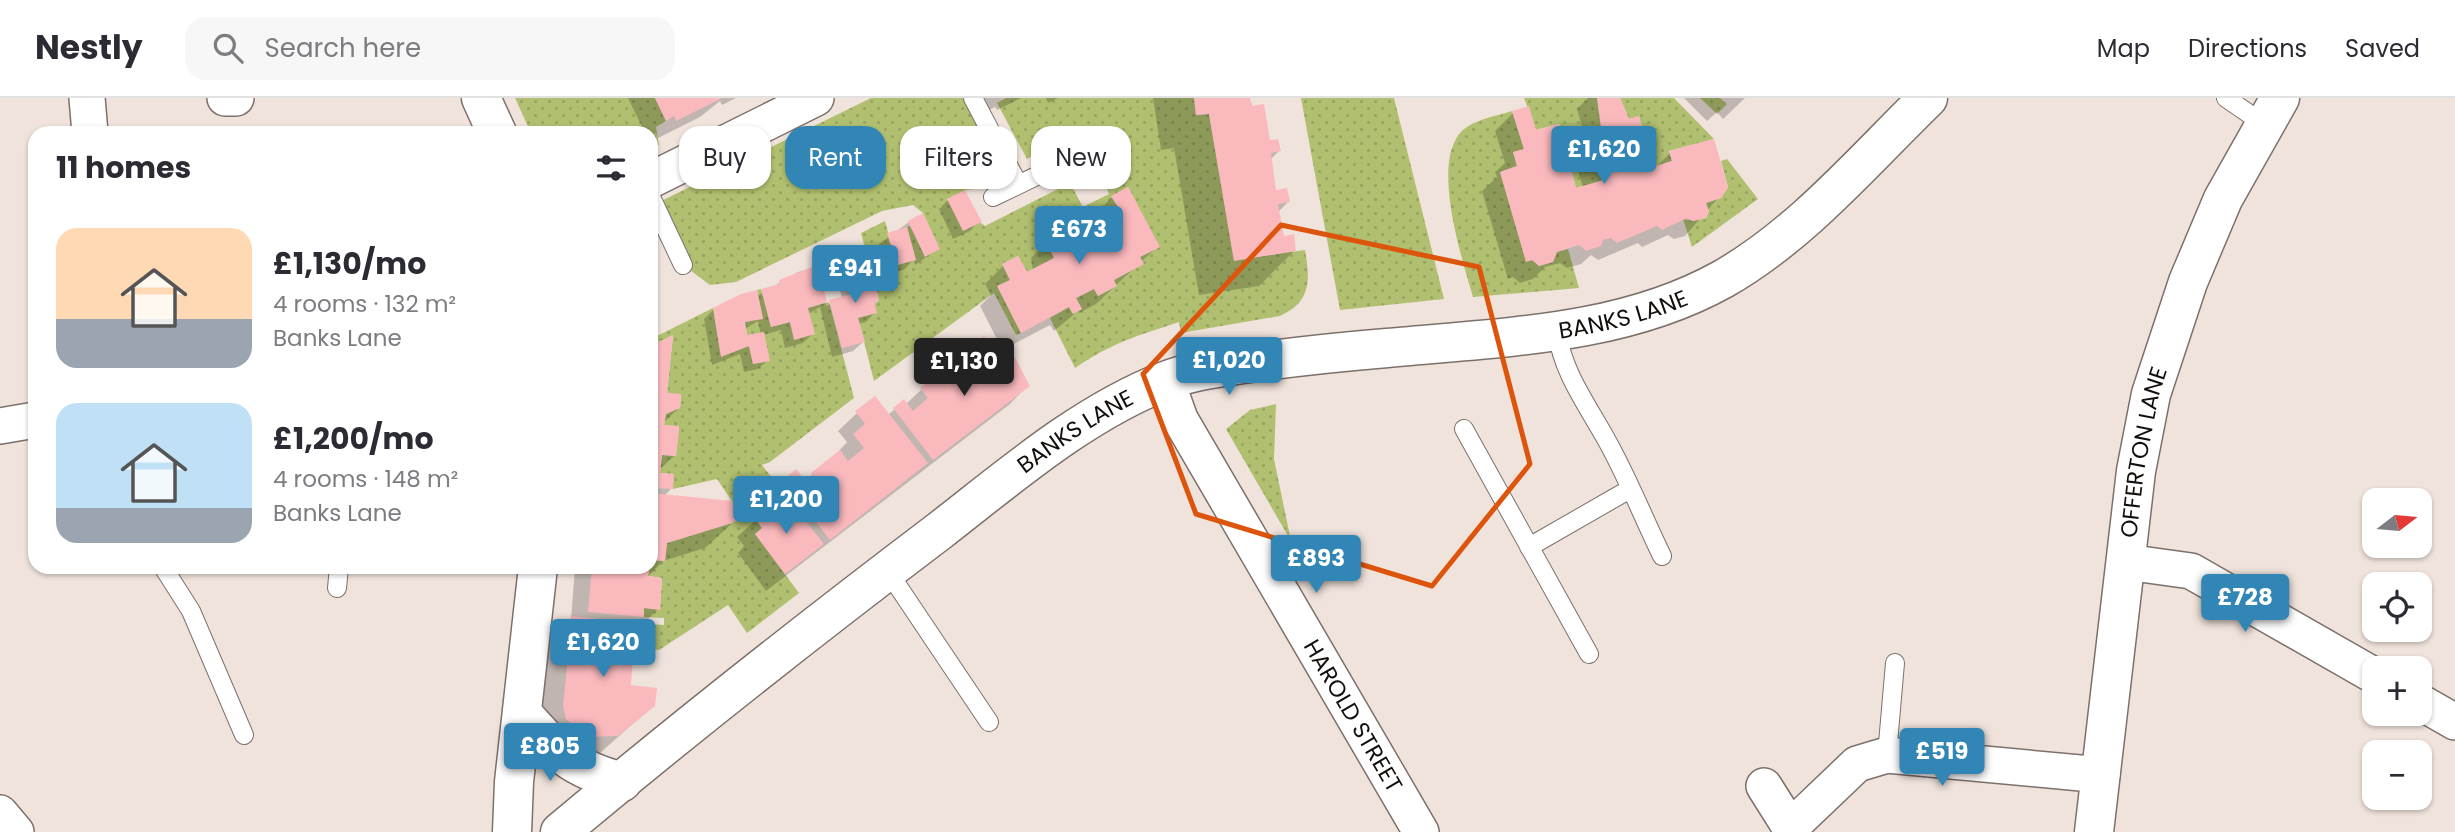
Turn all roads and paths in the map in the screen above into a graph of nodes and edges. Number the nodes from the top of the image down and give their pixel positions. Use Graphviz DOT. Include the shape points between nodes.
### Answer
graph roads {
  1 [pos="87,98"];
  2 [pos="225,98"];
  3 [pos="236,98"];
  4 [pos="481,98"];
  5 [pos="816,98"];
  6 [pos="973,98"];
  7 [pos="1928,98"];
  8 [pos="2226,98"];
  9 [pos="2272,111"];
  10 [pos="89,126"];
  11 [pos="494,126"];
  12 [pos="658,177"];
  13 [pos="1031,178"];
  14 [pos="1018,184"];
  15 [pos="993,197"];
  16 [pos="658,212"];
  17 [pos="683,265"];
  18 [pos="1557,332"];
  19 [pos="1166,380"];
  20 [pos="28,421"];
  21 [pos="0,426"];
  22 [pos="1464,429"];
  23 [pos="1630,489"];
  24 [pos="1529,547"];
  25 [pos="1662,556"];
  26 [pos="2126,562"];
  27 [pos="887,570"];
  28 [pos="167,574"];
  29 [pos="338,574"];
  30 [pos="537,574"];
  31 [pos="337,588"];
  32 [pos="1589,654"];
  33 [pos="1895,663"];
  34 [pos="2362,669"];
  35 [pos="2432,709"];
  36 [pos="523,714"];
  37 [pos="989,722"];
  38 [pos="2455,722"];
  39 [pos="244,735"];
  40 [pos="1887,755"];
  41 [pos="2102,775"];
  42 [pos="622,782"];
  43 [pos="1763,786"];
  44 [pos="0,813"];
  45 [pos="1792,830"];
  46 [pos="16,832"];
  47 [pos="512,832"];
  48 [pos="560,832"];
  49 [pos="1421,832"];
  50 [pos="2094,832"];
  1 -- 10 [label="street"];
  2 -- 3 [label="street"];
  4 -- 11 [label="street"];
  5 -- 12 [label="street"];
  6 -- 14 [label="lane"];
  7 -- 18 [label="street, BANKS LANE" via="1816,207 1761,254 1721,280 1662,305"];
  8 -- 9 [label="lane"];
  9 -- 26 [label="street, OFFERTON LANE" via="2223,199 2167,338 2136,471"];
  13 -- 14 [label="lane"];
  14 -- 15 [label="lane"];
  16 -- 17 [label="lane"];
  18 -- 19 [label="street, BANKS LANE" via="1291,357"];
  18 -- 23 [label="lane" via="1560,354 1574,385"];
  19 -- 27 [label="street, BANKS LANE" via="1087,421"];
  19 -- 49 [label="street, HAROLD STREET" via="1180,419"];
  20 -- 21 [label="street"];
  22 -- 24 [label="lane"];
  23 -- 24 [label="lane"];
  23 -- 25 [label="lane"];
  24 -- 32 [label="lane"];
  26 -- 34 [label="street" via="2191,571"];
  26 -- 41 [label="street, OFFERTON LANE"];
  27 -- 37 [label="lane"];
  27 -- 42 [label="street, BANKS LANE"];
  28 -- 39 [label="lane" via="191,611"];
  29 -- 31 [label="lane"];
  30 -- 36 [label="street"];
  33 -- 40 [label="lane"];
  35 -- 38 [label="street"];
  36 -- 42 [label="street" via="554,749 589,773"];
  36 -- 47 [label="street"];
  40 -- 41 [label="street"];
  40 -- 45 [label="street" via="1857,764"];
  41 -- 50 [label="street, OFFERTON LANE"];
  42 -- 48 [label="street, BANKS LANE"];
  43 -- 45 [label="street"];
  44 -- 46 [label="street"];
}
